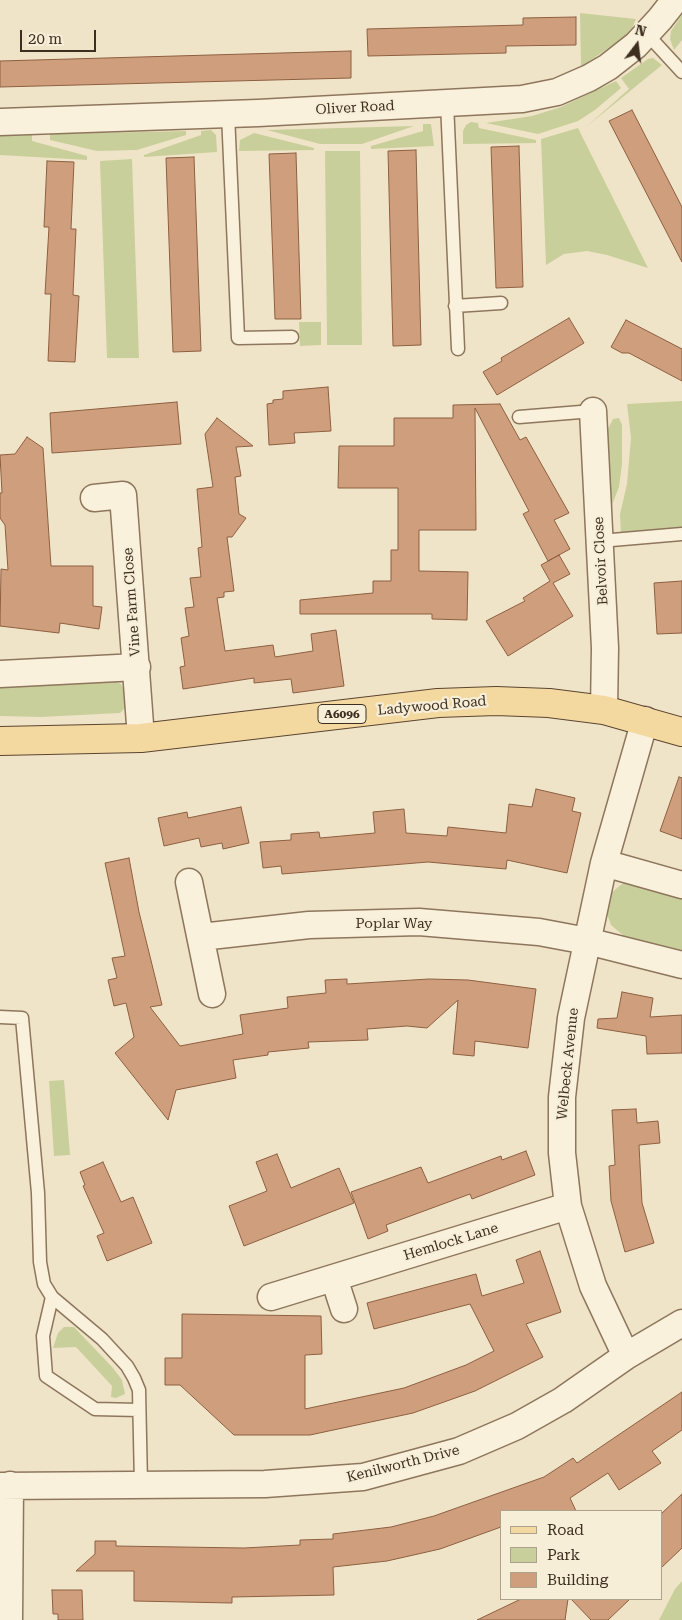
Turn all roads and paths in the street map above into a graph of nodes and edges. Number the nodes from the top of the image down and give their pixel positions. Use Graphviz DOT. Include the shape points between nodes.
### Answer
graph roads {
  1 [pos="675,0"];
  2 [pos="647,34"];
  3 [pos="682,72"];
  4 [pos="447,103"];
  5 [pos="228,114"];
  6 [pos="0,122"];
  7 [pos="501,303"];
  8 [pos="455,306"];
  9 [pos="292,336"];
  10 [pos="458,349"];
  11 [pos="593,411"];
  12 [pos="520,417"];
  13 [pos="94,498"];
  14 [pos="682,534"];
  15 [pos="600,541"];
  16 [pos="137,667"];
  17 [pos="0,674"];
  18 [pos="604,710"];
  19 [pos="645,720"];
  20 [pos="682,732"];
  21 [pos="141,738"];
  22 [pos="0,741"];
  23 [pos="604,863"];
  24 [pos="189,882"];
  25 [pos="682,885"];
  26 [pos="201,937"];
  27 [pos="587,941"];
  28 [pos="682,964"];
  29 [pos="212,994"];
  30 [pos="0,1017"];
  31 [pos="568,1206"];
  32 [pos="334,1278"];
  33 [pos="52,1297"];
  34 [pos="271,1297"];
  35 [pos="344,1309"];
  36 [pos="682,1323"];
  37 [pos="626,1356"];
  38 [pos="139,1410"];
  39 [pos="141,1485"];
  40 [pos="5,1486"];
  41 [pos="9,1620"];
  1 -- 2 [label="street, Oliver Road"];
  2 -- 3 [label="lane"];
  2 -- 4 [label="street, Oliver Road" via="608,66 557,92 522,99"];
  4 -- 5 [label="street, Oliver Road"];
  4 -- 8 [label="lane"];
  5 -- 6 [label="street, Oliver Road"];
  5 -- 9 [label="lane" via="238,338"];
  7 -- 8 [label="lane"];
  8 -- 10 [label="lane"];
  11 -- 12 [label="lane"];
  11 -- 15 [label="street, Belvoir Close"];
  13 -- 16 [label="street, Vine Farm Close" via="123,496"];
  14 -- 15 [label="lane"];
  15 -- 18 [label="street, Belvoir Close"];
  16 -- 17 [label="street"];
  16 -- 21 [label="street, Vine Farm Close"];
  18 -- 19 [label="main road, Ladywood Road / A6096"];
  18 -- 21 [label="main road, Ladywood Road / A6096" via="540,702 438,703"];
  19 -- 20 [label="main road, Ladywood Road / A6096"];
  19 -- 23 [label="street, Welbeck Avenue"];
  21 -- 22 [label="main road, Ladywood Road / A6096"];
  23 -- 25 [label="street"];
  23 -- 27 [label="street, Welbeck Avenue"];
  24 -- 26 [label="street"];
  26 -- 27 [label="street, Poplar Way" via="309,925 389,922 492,927"];
  26 -- 29 [label="street"];
  27 -- 28 [label="street"];
  27 -- 31 [label="street, Welbeck Avenue" via="571,1018 562,1097 562,1153"];
  30 -- 33 [label="lane" via="22,1018 38,1193 40,1262 44,1284"];
  31 -- 32 [label="street, Hemlock Lane"];
  31 -- 37 [label="street, Welbeck Avenue" via="593,1286"];
  32 -- 34 [label="street, Hemlock Lane"];
  32 -- 35 [label="street"];
  33 -- 38 [label="lane" via="102,1339 127,1366 139,1390"];
  33 -- 38 [label="lane" via="43,1336 46,1376 95,1409"];
  36 -- 37 [label="street, Kenilworth Drive"];
  37 -- 39 [label="street, Kenilworth Drive" via="563,1400 517,1426 459,1452 412,1465 363,1477 324,1481"];
  38 -- 39 [label="lane"];
  39 -- 40 [label="street, Kenilworth Drive"];
  40 -- 41 [label="street"];
}
